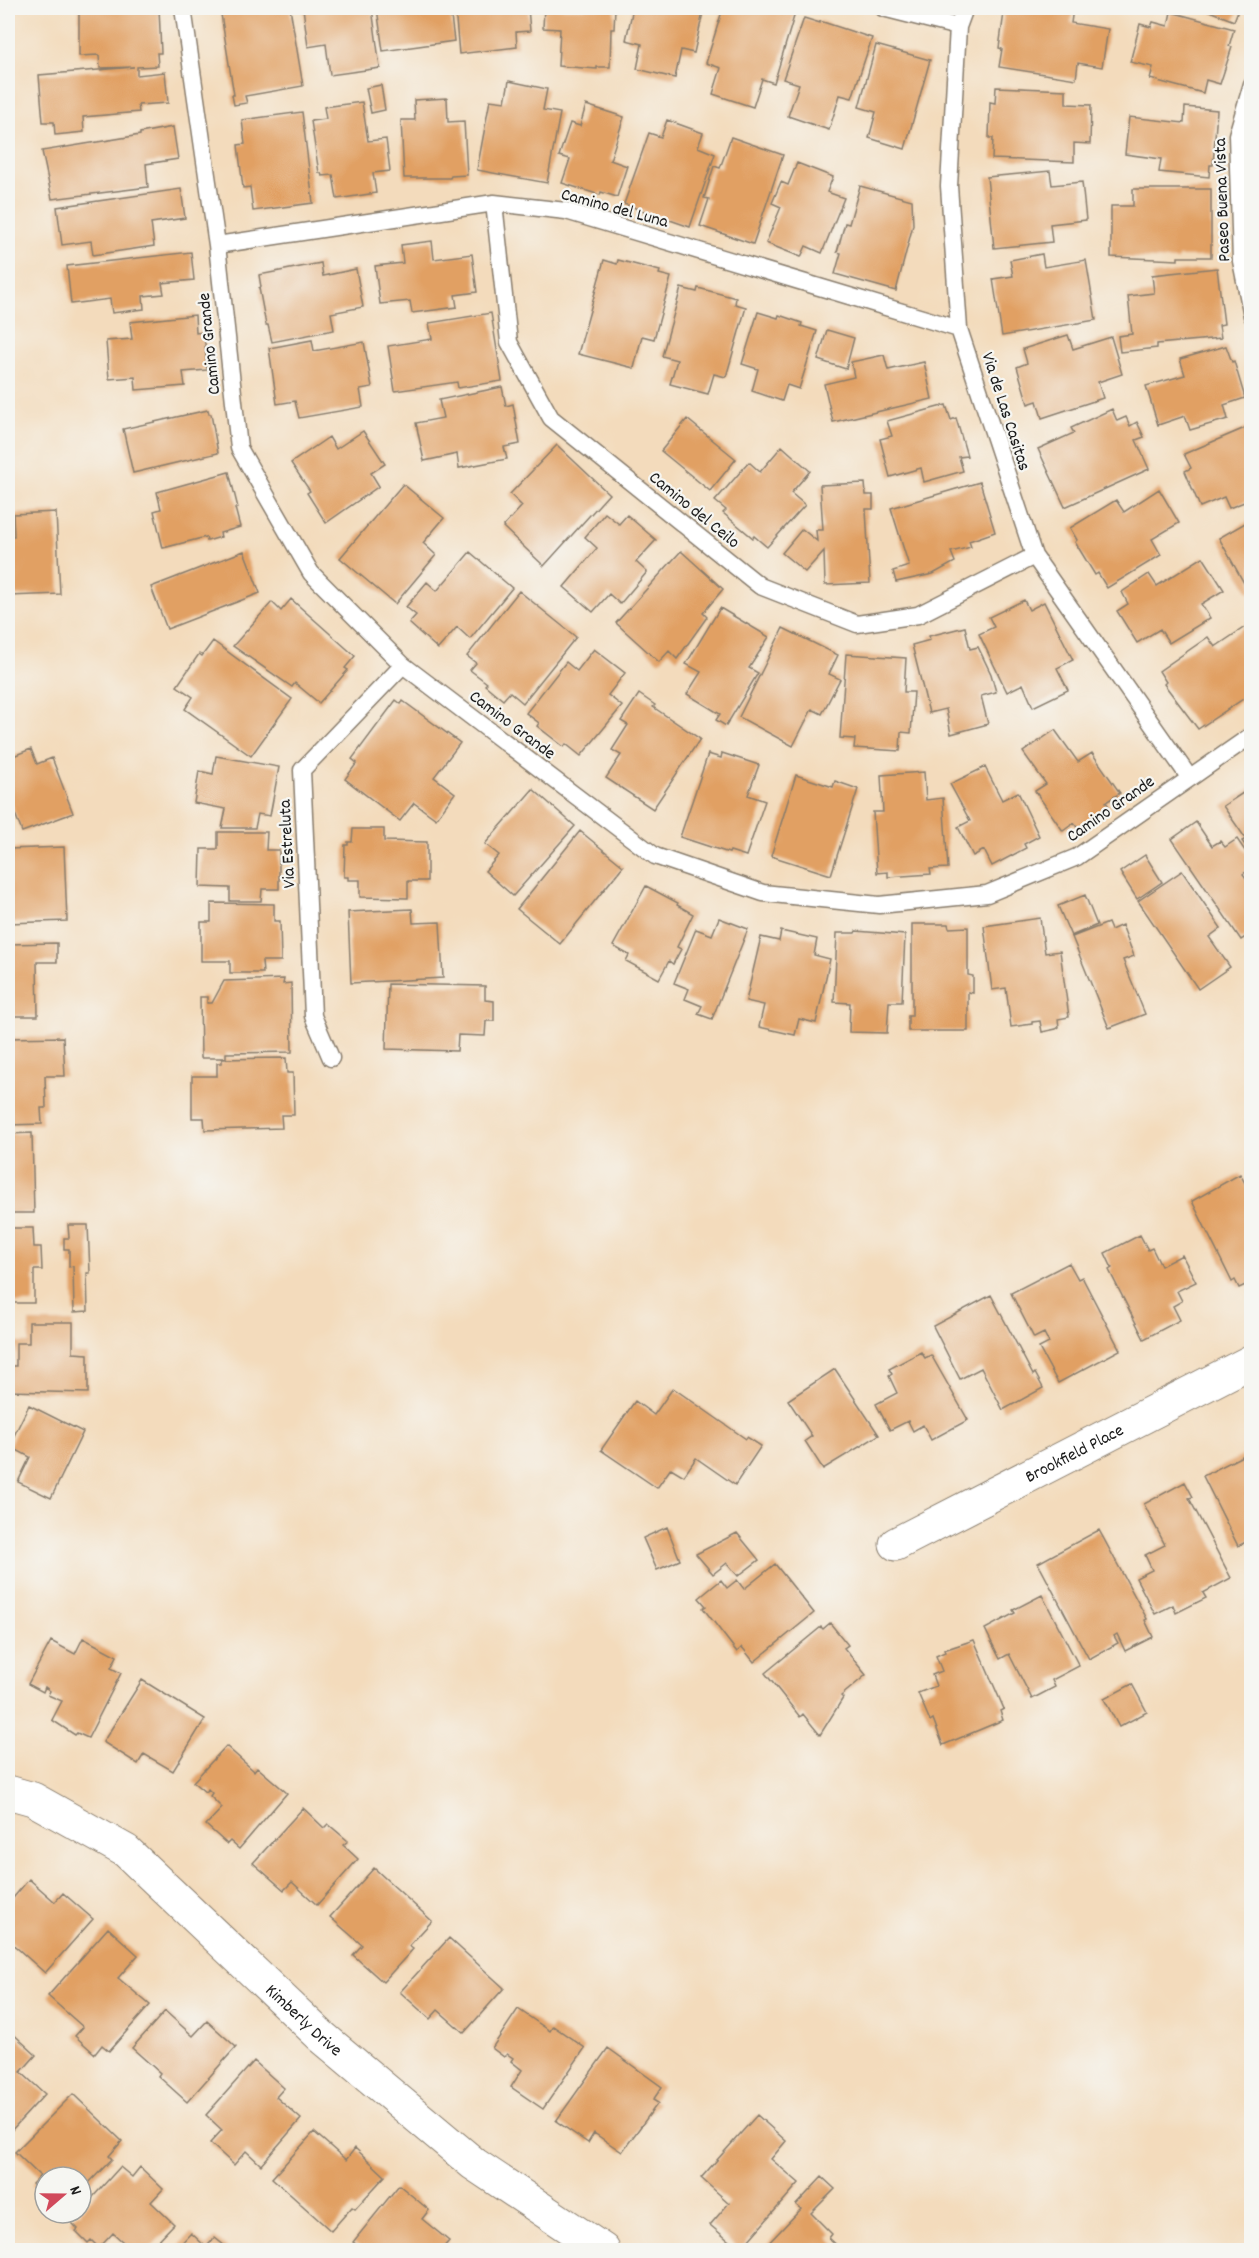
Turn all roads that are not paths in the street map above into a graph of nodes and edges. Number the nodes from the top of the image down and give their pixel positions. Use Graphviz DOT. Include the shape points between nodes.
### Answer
graph roads {
  1 [pos="183,8"];
  2 [pos="883,8"];
  3 [pos="965,8"];
  4 [pos="958,27"];
  5 [pos="1251,84"];
  6 [pos="494,202"];
  7 [pos="217,245"];
  8 [pos="1251,316"];
  9 [pos="959,329"];
  10 [pos="1034,556"];
  11 [pos="403,665"];
  12 [pos="1251,735"];
  13 [pos="1188,777"];
  14 [pos="331,1058"];
  15 [pos="1251,1361"];
  16 [pos="896,1544"];
  17 [pos="8,1792"];
  18 [pos="603,2250"];
  1 -- 7 [label="lane, Camino Grande"];
  2 -- 4 [label="lane"];
  3 -- 4 [label="lane, Via de Las Casitas"];
  4 -- 9 [label="lane, Via de Las Casitas" via="949,186"];
  5 -- 8 [label="lane, Paseo Buena Vista" via="1237,135 1241,261"];
  6 -- 7 [label="lane, Camino del Luna"];
  6 -- 9 [label="lane, Camino del Luna" via="566,211"];
  6 -- 10 [label="lane, Camino del Ceilo" via="509,342 551,418 760,586 857,624 918,615"];
  7 -- 11 [label="lane, Camino Grande" via="239,448 311,573"];
  9 -- 10 [label="lane, Via de Las Casitas"];
  10 -- 13 [label="lane, Via de Las Casitas"];
  11 -- 13 [label="lane, Camino Grande" via="655,856 763,892 879,905 987,894 1077,857"];
  11 -- 14 [label="lane, Via Estreluta" via="302,770 313,1016"];
  12 -- 13 [label="lane, Camino Grande"];
  15 -- 16 [label="street, Brookfield Place"];
  17 -- 18 [label="street, Kimberly Drive" via="33,1799 126,1851 321,2036 429,2127 474,2164"];
}
